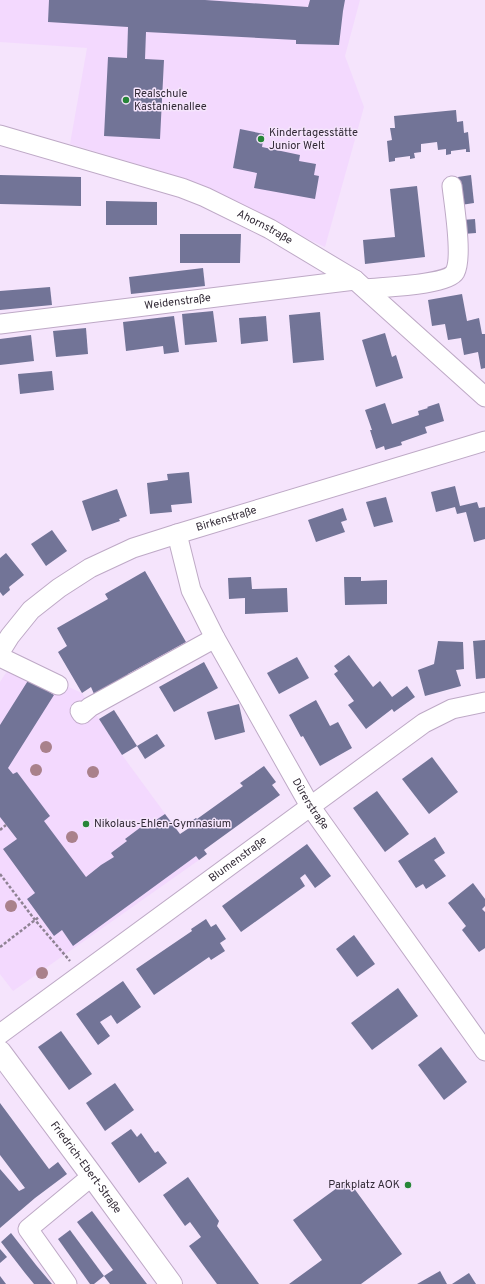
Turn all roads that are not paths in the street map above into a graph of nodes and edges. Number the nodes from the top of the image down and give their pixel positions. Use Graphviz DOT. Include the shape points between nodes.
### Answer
graph roads {
  1 [pos="0,135"];
  2 [pos="452,186"];
  3 [pos="360,284"];
  4 [pos="0,324"];
  5 [pos="485,397"];
  6 [pos="485,441"];
  7 [pos="178,534"];
  8 [pos="215,638"];
  9 [pos="0,652"];
  10 [pos="0,657"];
  11 [pos="58,685"];
  12 [pos="485,702"];
  13 [pos="80,712"];
  14 [pos="310,806"];
  15 [pos="0,1034"];
  16 [pos="485,1051"];
  17 [pos="0,1052"];
  18 [pos="92,1176"];
  19 [pos="67,1284"];
  20 [pos="171,1284"];
  1 -- 3 [label="street, Ahornstraße" via="205,197 270,229"];
  2 -- 3 [label="street, Weidenstraße" via="459,254 455,272 448,278 437,281"];
  3 -- 4 [label="street, Weidenstraße"];
  3 -- 5 [label="street, Ahornstraße"];
  6 -- 7 [label="street, Birkenstraße"];
  7 -- 8 [label="street, Dürerstraße" via="191,590"];
  7 -- 9 [label="street, Birkenstraße" via="133,548 90,568 65,584 31,610"];
  8 -- 13 [label="street" via="82,714"];
  8 -- 14 [label="street, Dürerstraße"];
  10 -- 11 [label="street"];
  12 -- 14 [label="street, Blumenstraße" via="452,709 424,723"];
  14 -- 15 [label="street, Blumenstraße"];
  14 -- 16 [label="street, Dürerstraße"];
  17 -- 18 [label="main road, Friedrich-Ebert-Straße"];
  18 -- 19 [label="street" via="28,1229"];
  18 -- 20 [label="main road, Friedrich-Ebert-Straße"];
}
